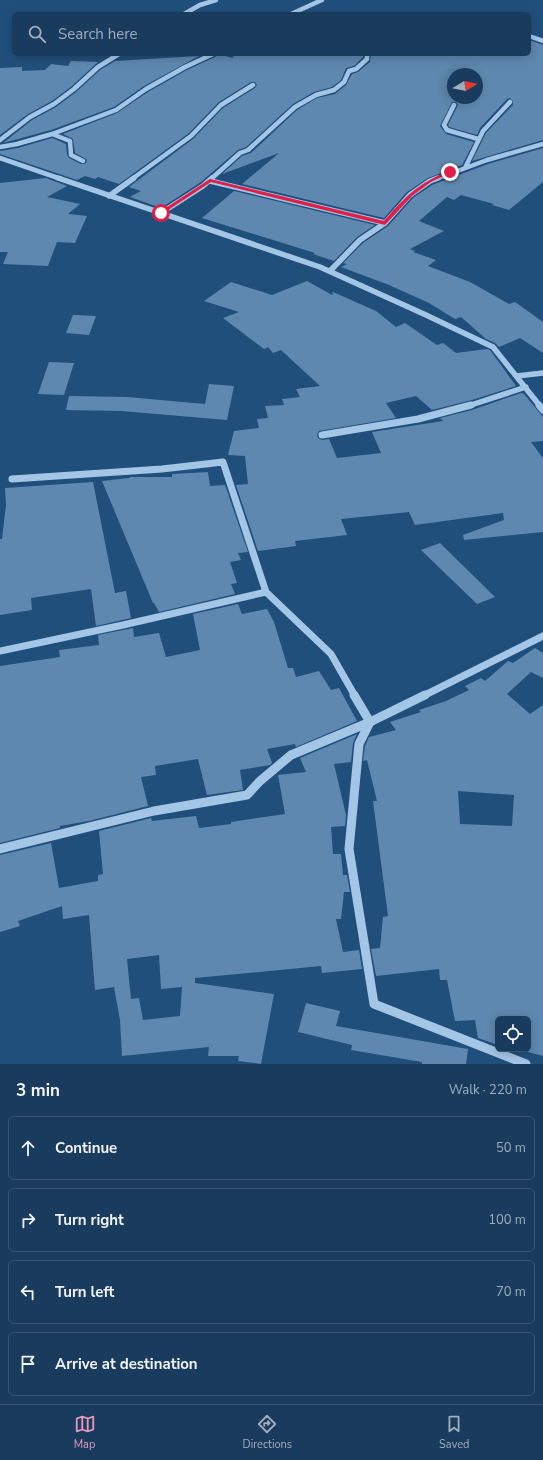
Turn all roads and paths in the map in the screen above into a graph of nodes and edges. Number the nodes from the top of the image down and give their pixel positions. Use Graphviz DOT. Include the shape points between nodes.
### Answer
graph roads {
  1 [pos="216,0"];
  2 [pos="322,0"];
  3 [pos="187,12"];
  4 [pos="295,12"];
  5 [pos="531,37"];
  6 [pos="543,41"];
  7 [pos="116,56"];
  8 [pos="209,56"];
  9 [pos="367,56"];
  10 [pos="253,85"];
  11 [pos="510,102"];
  12 [pos="454,106"];
  13 [pos="52,134"];
  14 [pos="478,139"];
  15 [pos="0,140"];
  16 [pos="543,144"];
  17 [pos="0,147"];
  18 [pos="0,158"];
  19 [pos="83,161"];
  20 [pos="465,168"];
  21 [pos="210,180"];
  22 [pos="109,196"];
  23 [pos="161,213"];
  24 [pos="385,223"];
  25 [pos="330,271"];
  26 [pos="543,373"];
  27 [pos="517,376"];
  28 [pos="526,387"];
  29 [pos="543,410"];
  30 [pos="322,435"];
  31 [pos="12,479"];
  32 [pos="266,592"];
  33 [pos="543,636"];
  34 [pos="0,651"];
  35 [pos="370,722"];
  36 [pos="0,849"];
  37 [pos="526,1064"];
  1 -- 3 [label="street" via="200,4"];
  2 -- 4 [label="street"];
  5 -- 6 [label="street"];
  7 -- 15 [label="street" via="64,97 30,117"];
  8 -- 13 [label="street" via="146,89 116,110"];
  9 -- 21 [label="street" via="356,69 349,71 344,82 334,90 316,95 295,107"];
  10 -- 22 [label="street" via="221,105 191,136"];
  11 -- 14 [label="street"];
  12 -- 14 [label="street" via="444,125 447,130"];
  13 -- 17 [label="street"];
  13 -- 19 [label="street" via="70,141 71,155"];
  14 -- 20 [label="street"];
  16 -- 20 [label="street"];
  18 -- 22 [label="street"];
  20 -- 24 [label="street" via="430,181 410,195"];
  21 -- 23 [label="street"];
  21 -- 24 [label="street"];
  22 -- 23 [label="street"];
  23 -- 25 [label="street"];
  24 -- 25 [label="street" via="360,240"];
  25 -- 27 [label="street" via="493,347"];
  26 -- 27 [label="street"];
  27 -- 28 [label="street"];
  28 -- 29 [label="street"];
  28 -- 30 [label="street" via="459,409 418,419"];
  31 -- 32 [label="street" via="162,469 223,462"];
  32 -- 34 [label="street"];
  32 -- 35 [label="street" via="331,654"];
  33 -- 35 [label="street"];
  35 -- 36 [label="street" via="291,755 260,780 247,795 145,812"];
  35 -- 37 [label="street" via="359,744 349,849 374,1004"];
}
